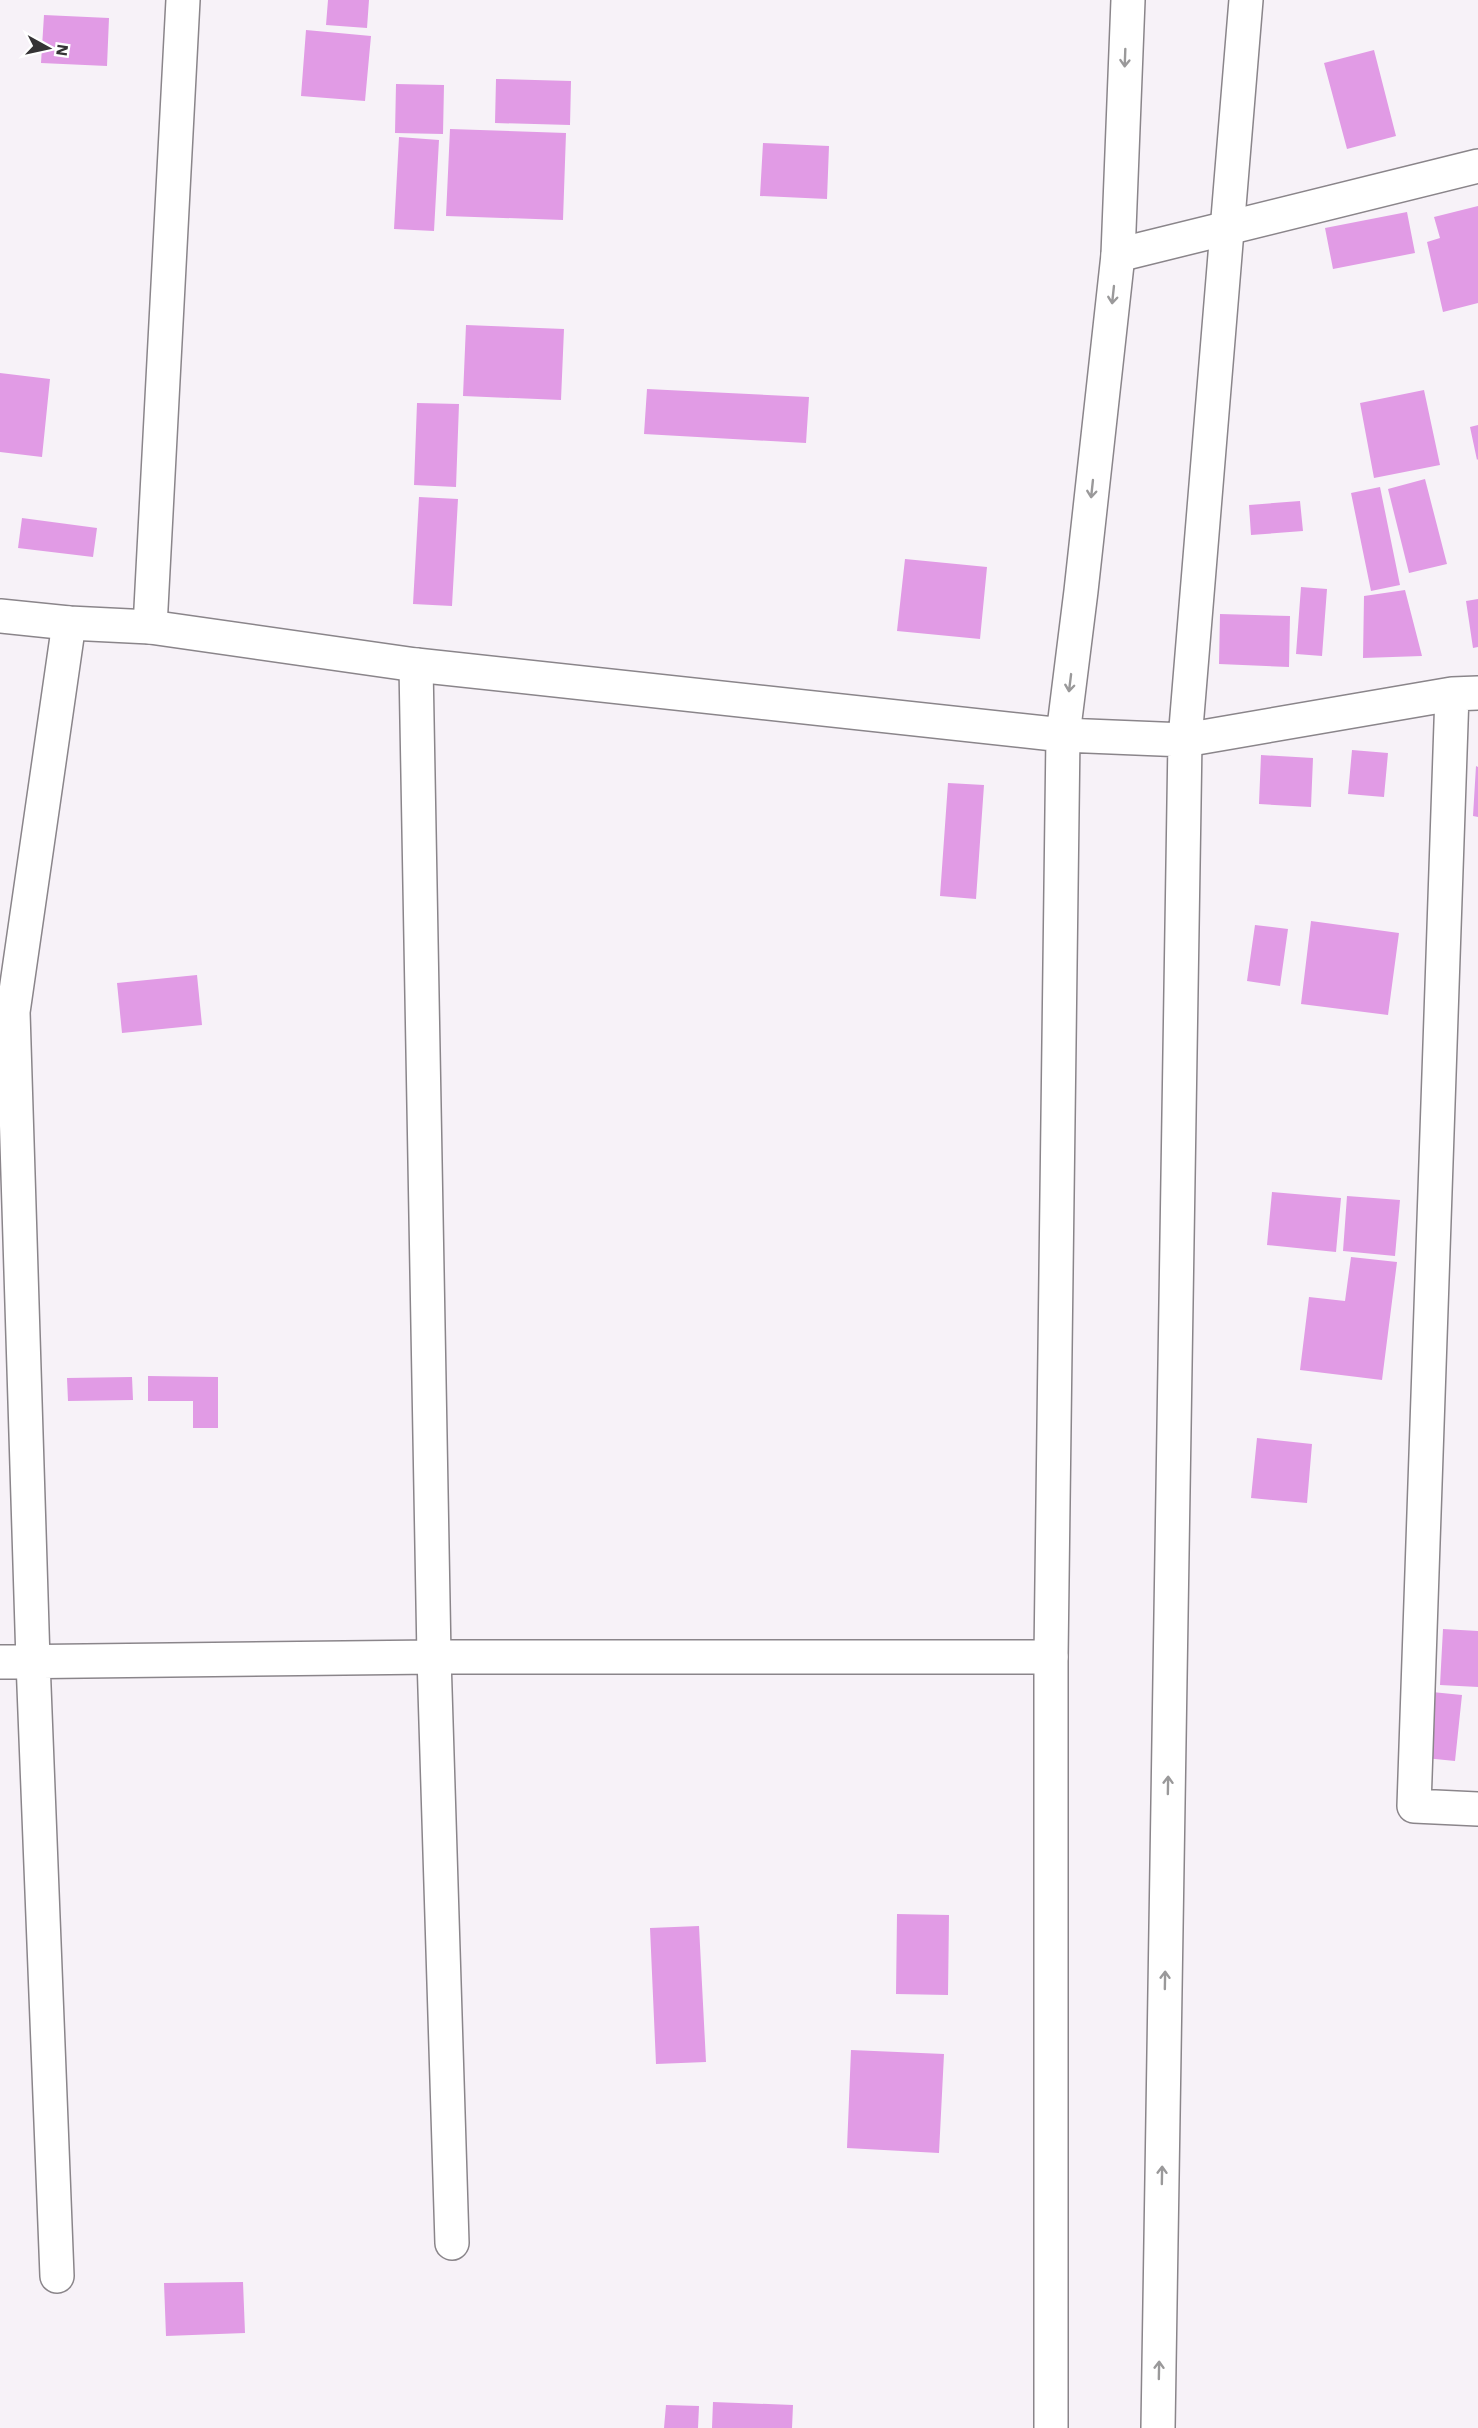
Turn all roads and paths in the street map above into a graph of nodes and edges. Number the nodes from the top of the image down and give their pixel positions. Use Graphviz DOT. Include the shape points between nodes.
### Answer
graph roads {
  1 [pos="183,0"];
  2 [pos="1128,0"];
  3 [pos="1246,0"];
  4 [pos="1478,166"];
  5 [pos="1226,228"];
  6 [pos="1118,255"];
  7 [pos="0,616"];
  8 [pos="69,623"];
  9 [pos="150,627"];
  10 [pos="416,665"];
  11 [pos="1465,694"];
  12 [pos="1063,735"];
  13 [pos="1185,740"];
  14 [pos="434,1657"];
  15 [pos="1051,1657"];
  16 [pos="33,1661"];
  17 [pos="0,1662"];
  18 [pos="1478,1809"];
  19 [pos="452,2243"];
  20 [pos="57,2276"];
  21 [pos="1051,2428"];
  22 [pos="1158,2428"];
  1 -- 9 [label="street"];
  2 -- 6 [label="street, one-way"];
  3 -- 5 [label="street"];
  4 -- 5 [label="street"];
  5 -- 6 [label="street"];
  5 -- 13 [label="street"];
  6 -- 12 [label="street, one-way"];
  7 -- 8 [label="street"];
  8 -- 9 [label="street"];
  8 -- 16 [label="street" via="13,1012"];
  9 -- 10 [label="street"];
  10 -- 12 [label="street"];
  10 -- 14 [label="street"];
  11 -- 13 [label="street"];
  11 -- 18 [label="street" via="1414,1806"];
  12 -- 13 [label="street"];
  12 -- 15 [label="street"];
  22 -- 13 [label="street, one-way"];
  14 -- 15 [label="street"];
  14 -- 16 [label="street"];
  14 -- 19 [label="street"];
  15 -- 21 [label="street"];
  16 -- 17 [label="street"];
  16 -- 20 [label="street"];
}
